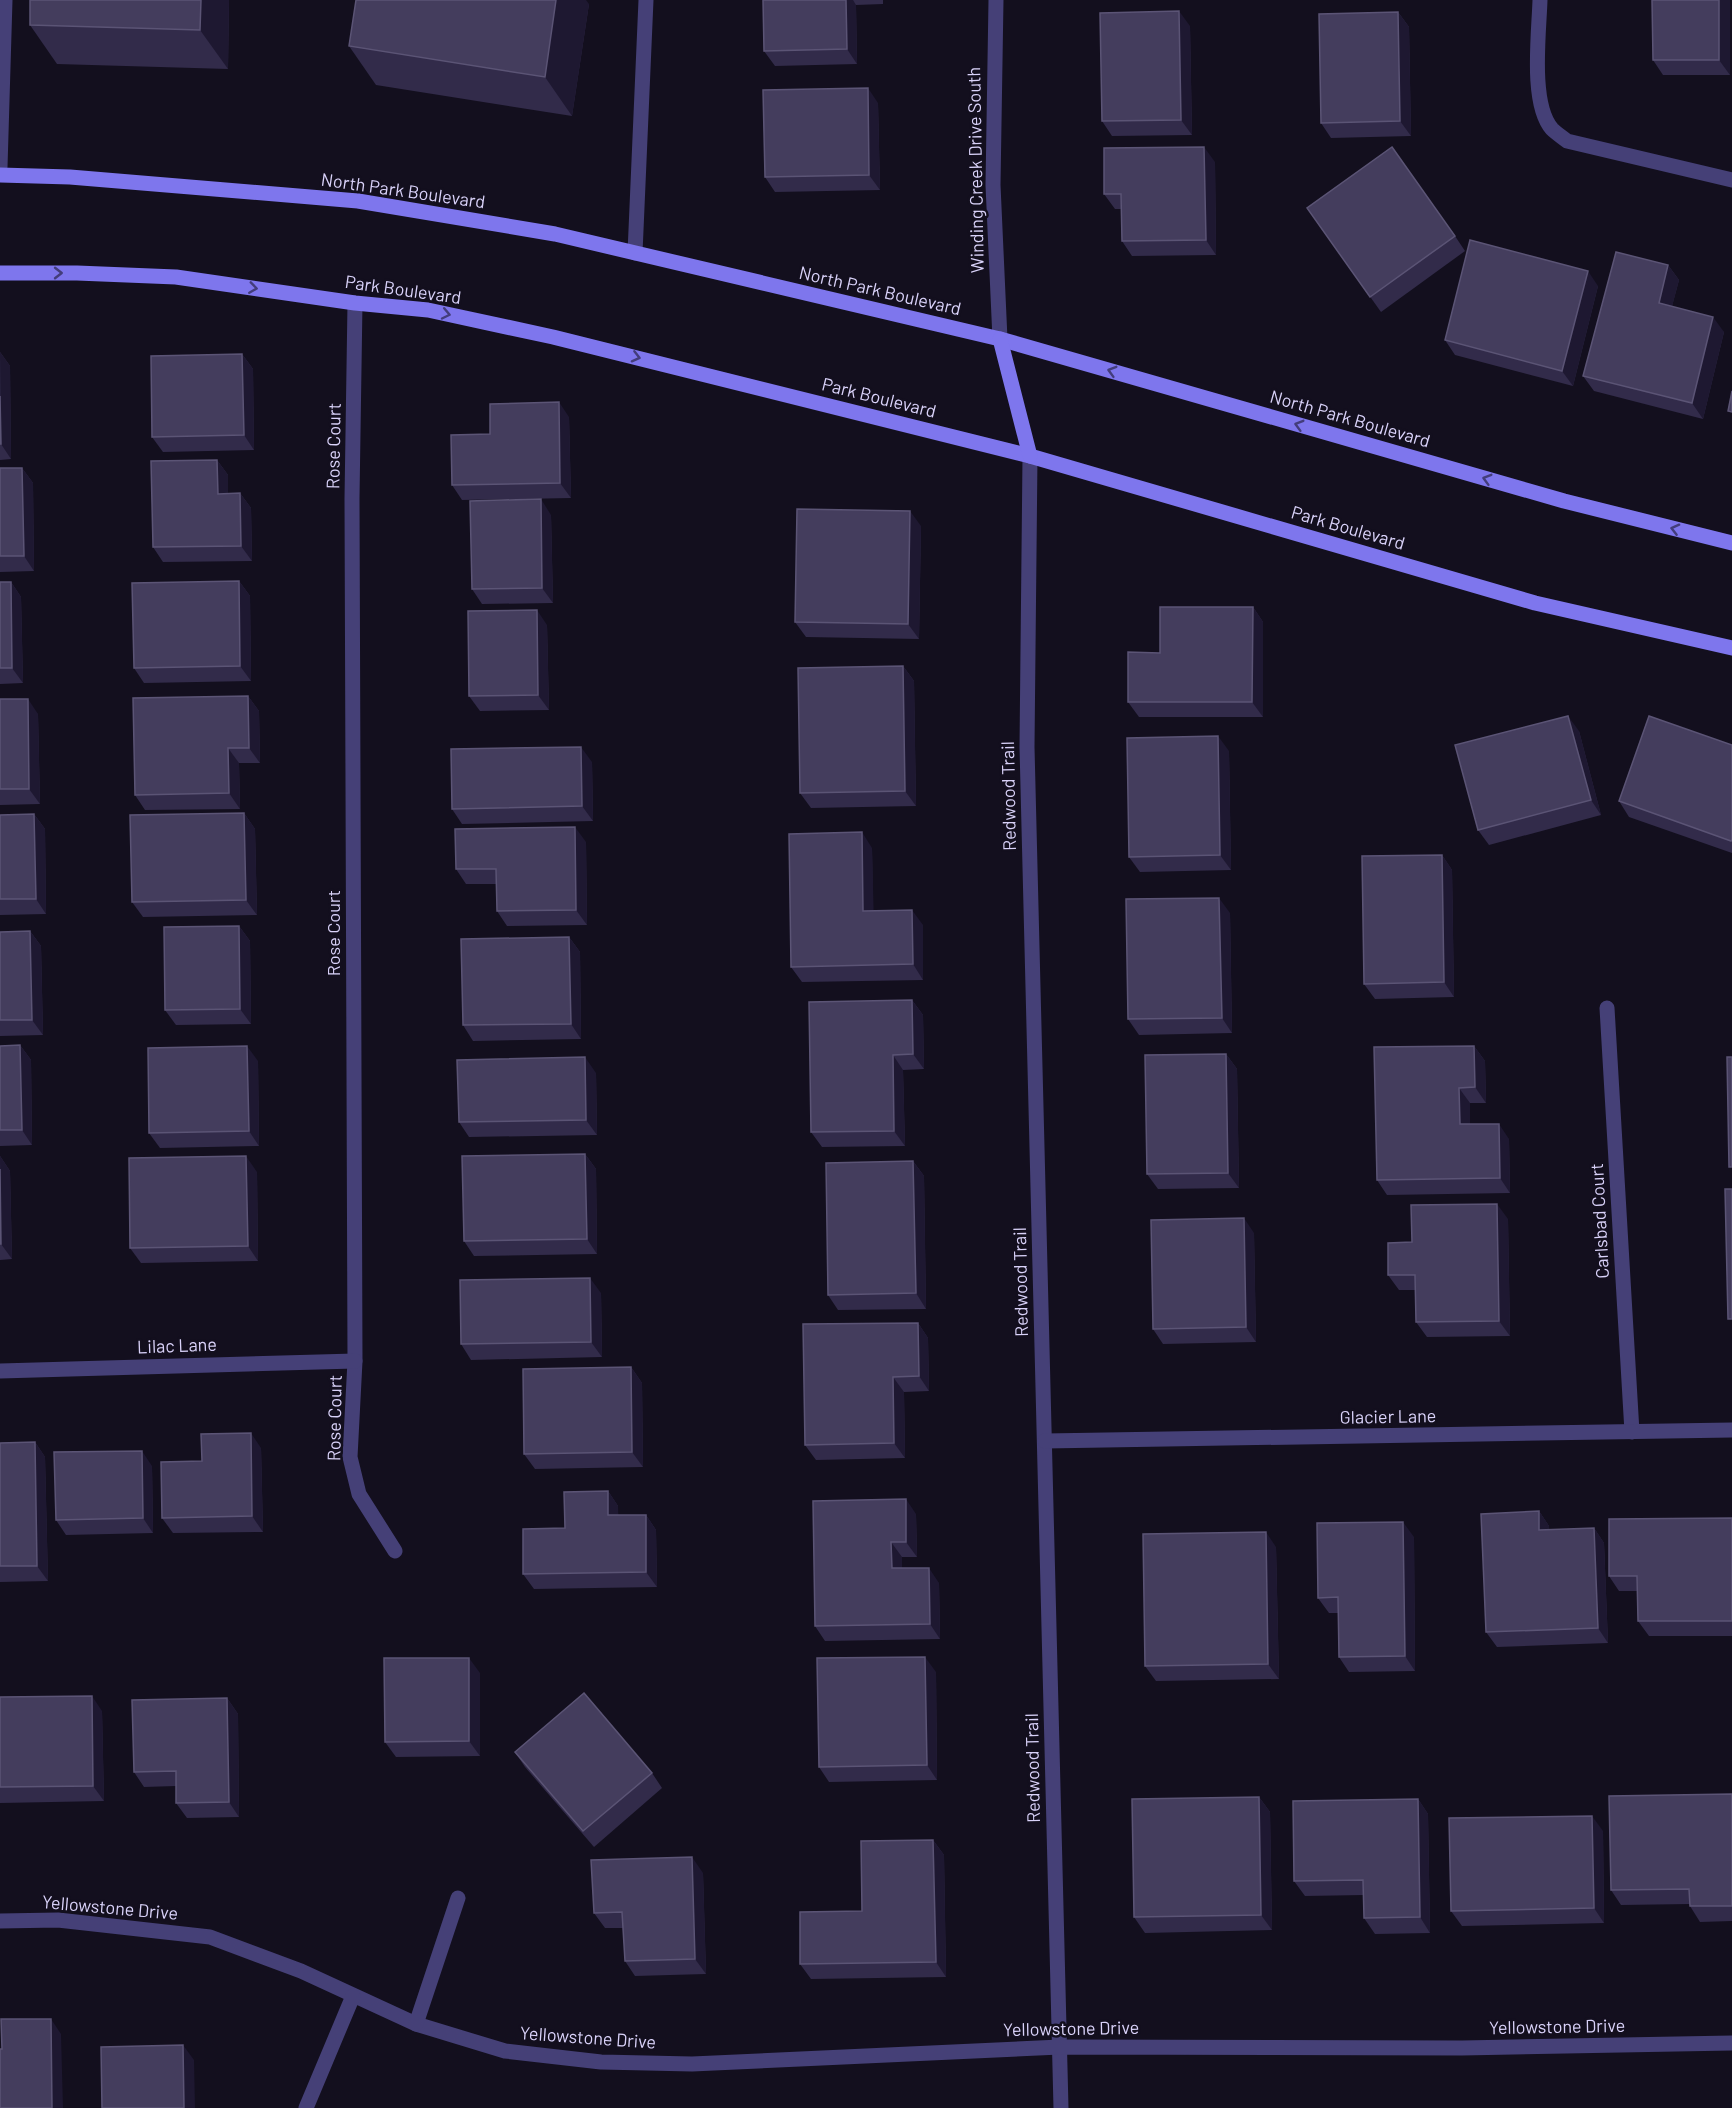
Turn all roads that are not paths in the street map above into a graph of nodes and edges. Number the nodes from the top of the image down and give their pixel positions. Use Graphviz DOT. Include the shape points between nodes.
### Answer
graph roads {
  1 [pos="5,0"];
  2 [pos="646,0"];
  3 [pos="996,0"];
  4 [pos="1540,0"];
  5 [pos="0,167"];
  6 [pos="0,175"];
  7 [pos="1732,180"];
  8 [pos="635,253"];
  9 [pos="0,273"];
  10 [pos="356,303"];
  11 [pos="1000,339"];
  12 [pos="1030,456"];
  13 [pos="1732,543"];
  14 [pos="1732,648"];
  15 [pos="1607,1008"];
  16 [pos="355,1361"];
  17 [pos="0,1371"];
  18 [pos="1732,1430"];
  19 [pos="1632,1432"];
  20 [pos="1045,1441"];
  21 [pos="394,1551"];
  22 [pos="458,1898"];
  23 [pos="0,1921"];
  24 [pos="353,1996"];
  25 [pos="416,2024"];
  26 [pos="1732,2043"];
  27 [pos="1060,2047"];
  28 [pos="306,2108"];
  29 [pos="1062,2108"];
  1 -- 5 [label="street"];
  2 -- 8 [label="street"];
  3 -- 11 [label="street, Winding Creek Drive South" via="993,185"];
  4 -- 7 [label="street" via="1538,82 1541,107 1552,129 1567,141"];
  6 -- 8 [label="main road, North Park Boulevard" via="70,177 358,201 555,234"];
  8 -- 11 [label="main road, North Park Boulevard"];
  9 -- 10 [label="main road, Park Boulevard, one-way" via="176,278"];
  10 -- 12 [label="main road, Park Boulevard, one-way" via="428,310 553,337"];
  10 -- 16 [label="street, Rose Court" via="352,498"];
  11 -- 12 [label="main road"];
  13 -- 11 [label="main road, North Park Boulevard, one-way" via="1564,501"];
  12 -- 14 [label="main road, Park Boulevard" via="1535,603"];
  12 -- 20 [label="street, Redwood Trail" via="1028,747"];
  15 -- 19 [label="street, Carlsbad Court"];
  16 -- 17 [label="street, Lilac Lane"];
  16 -- 21 [label="street, Rose Court" via="350,1457 359,1494"];
  18 -- 19 [label="street, Glacier Lane"];
  19 -- 20 [label="street, Glacier Lane"];
  20 -- 27 [label="street, Redwood Trail"];
  22 -- 25 [label="street"];
  23 -- 24 [label="street, Yellowstone Drive" via="58,1920 210,1937 301,1971"];
  24 -- 25 [label="street, Yellowstone Drive"];
  24 -- 28 [label="street"];
  25 -- 27 [label="street, Yellowstone Drive" via="505,2051 601,2062 692,2064"];
  26 -- 27 [label="street, Yellowstone Drive" via="1462,2048"];
  27 -- 29 [label="street, Redwood Trail"];
}
